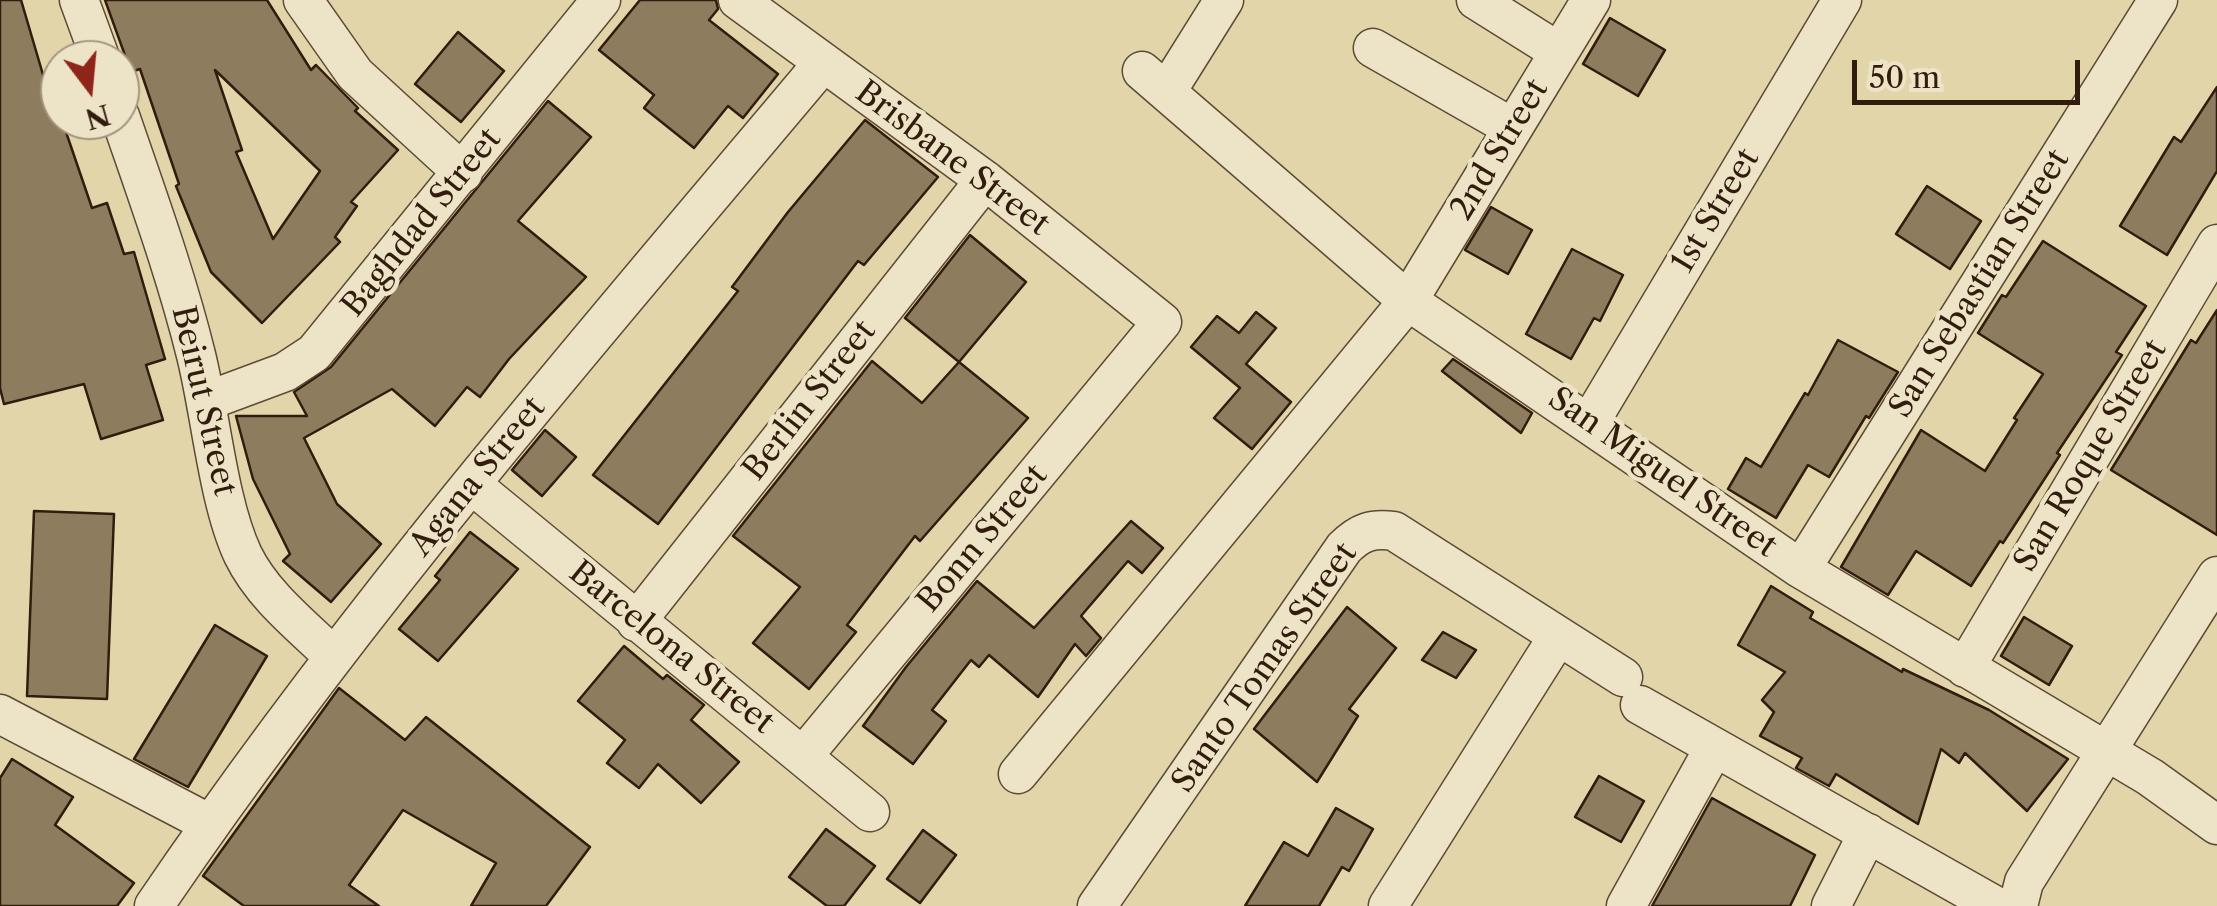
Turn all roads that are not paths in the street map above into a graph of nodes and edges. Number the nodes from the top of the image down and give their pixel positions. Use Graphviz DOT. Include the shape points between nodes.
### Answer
graph roads {
  1 [pos="79,0"];
  2 [pos="304,0"];
  3 [pos="601,0"];
  4 [pos="738,0"];
  5 [pos="1476,0"];
  6 [pos="1591,0"];
  7 [pos="1842,0"];
  8 [pos="2158,0"];
  9 [pos="1212,5"];
  10 [pos="94,40"];
  11 [pos="1373,48"];
  12 [pos="1559,52"];
  13 [pos="822,63"];
  14 [pos="1513,128"];
  15 [pos="128,140"];
  16 [pos="463,173"];
  17 [pos="985,180"];
  18 [pos="2217,244"];
  19 [pos="1408,301"];
  20 [pos="1162,322"];
  21 [pos="207,401"];
  22 [pos="1590,422"];
  23 [pos="471,484"];
  24 [pos="1801,569"];
  25 [pos="2217,576"];
  26 [pos="636,622"];
  27 [pos="1557,638"];
  28 [pos="334,657"];
  29 [pos="1965,668"];
  30 [pos="0,714"];
  31 [pos="1714,748"];
  32 [pos="2108,751"];
  33 [pos="804,755"];
  34 [pos="1018,774"];
  35 [pos="870,812"];
  36 [pos="210,824"];
  37 [pos="2217,825"];
  38 [pos="1868,833"];
  39 [pos="154,906"];
  40 [pos="1097,906"];
  41 [pos="1388,906"];
  42 [pos="1626,906"];
  43 [pos="1830,906"];
  44 [pos="1996,906"];
  45 [pos="2018,906"];
  1 -- 10 [label="street"];
  2 -- 16 [label="street" via="355,74"];
  3 -- 16 [label="street, Baghdad Street"];
  4 -- 13 [label="street, Brisbane Street"];
  5 -- 12 [label="street"];
  6 -- 12 [label="street, 2nd Street"];
  7 -- 22 [label="street, 1st Street"];
  8 -- 24 [label="street, San Sebastian Street"];
  9 -- 19 [label="street, San Miguel Street" via="1155,81"];
  11 -- 14 [label="street"];
  12 -- 14 [label="street, 2nd Street"];
  13 -- 17 [label="street, Brisbane Street"];
  13 -- 23 [label="street, Agana Street"];
  14 -- 19 [label="street, 2nd Street"];
  15 -- 21 [label="street, Beirut Street"];
  16 -- 21 [label="street, Baghdad Street" via="314,353 285,372"];
  17 -- 20 [label="street, Brisbane Street"];
  17 -- 26 [label="street, Berlin Street"];
  18 -- 29 [label="street, San Roque Street"];
  19 -- 22 [label="street, San Miguel Street"];
  19 -- 34 [label="street, 2nd Street"];
  20 -- 33 [label="street, Bonn Street"];
  21 -- 28 [label="street, Beirut Street" via="242,554 260,584"];
  22 -- 24 [label="street, San Miguel Street"];
  23 -- 26 [label="street, Barcelona Street"];
  23 -- 28 [label="street, Agana Street"];
  24 -- 29 [label="street, San Miguel Street"];
  25 -- 32 [label="street"];
  26 -- 33 [label="street, Barcelona Street"];
  27 -- 31 [label="street, Santo Tomas Street"];
  27 -- 40 [label="street, Santo Tomas Street" via="1394,531 1357,536"];
  27 -- 41 [label="street"];
  28 -- 36 [label="street, Agana Street"];
  29 -- 32 [label="street, San Miguel Street"];
  30 -- 36 [label="street"];
  31 -- 38 [label="street, Santo Tomas Street"];
  31 -- 42 [label="street"];
  32 -- 37 [label="street, San Miguel Street"];
  32 -- 45 [label="street" via="2024,882"];
  33 -- 35 [label="street, Barcelona Street"];
  36 -- 39 [label="street, Agana Street"];
  38 -- 43 [label="street"];
  38 -- 44 [label="street, Santo Tomas Street"];
}
